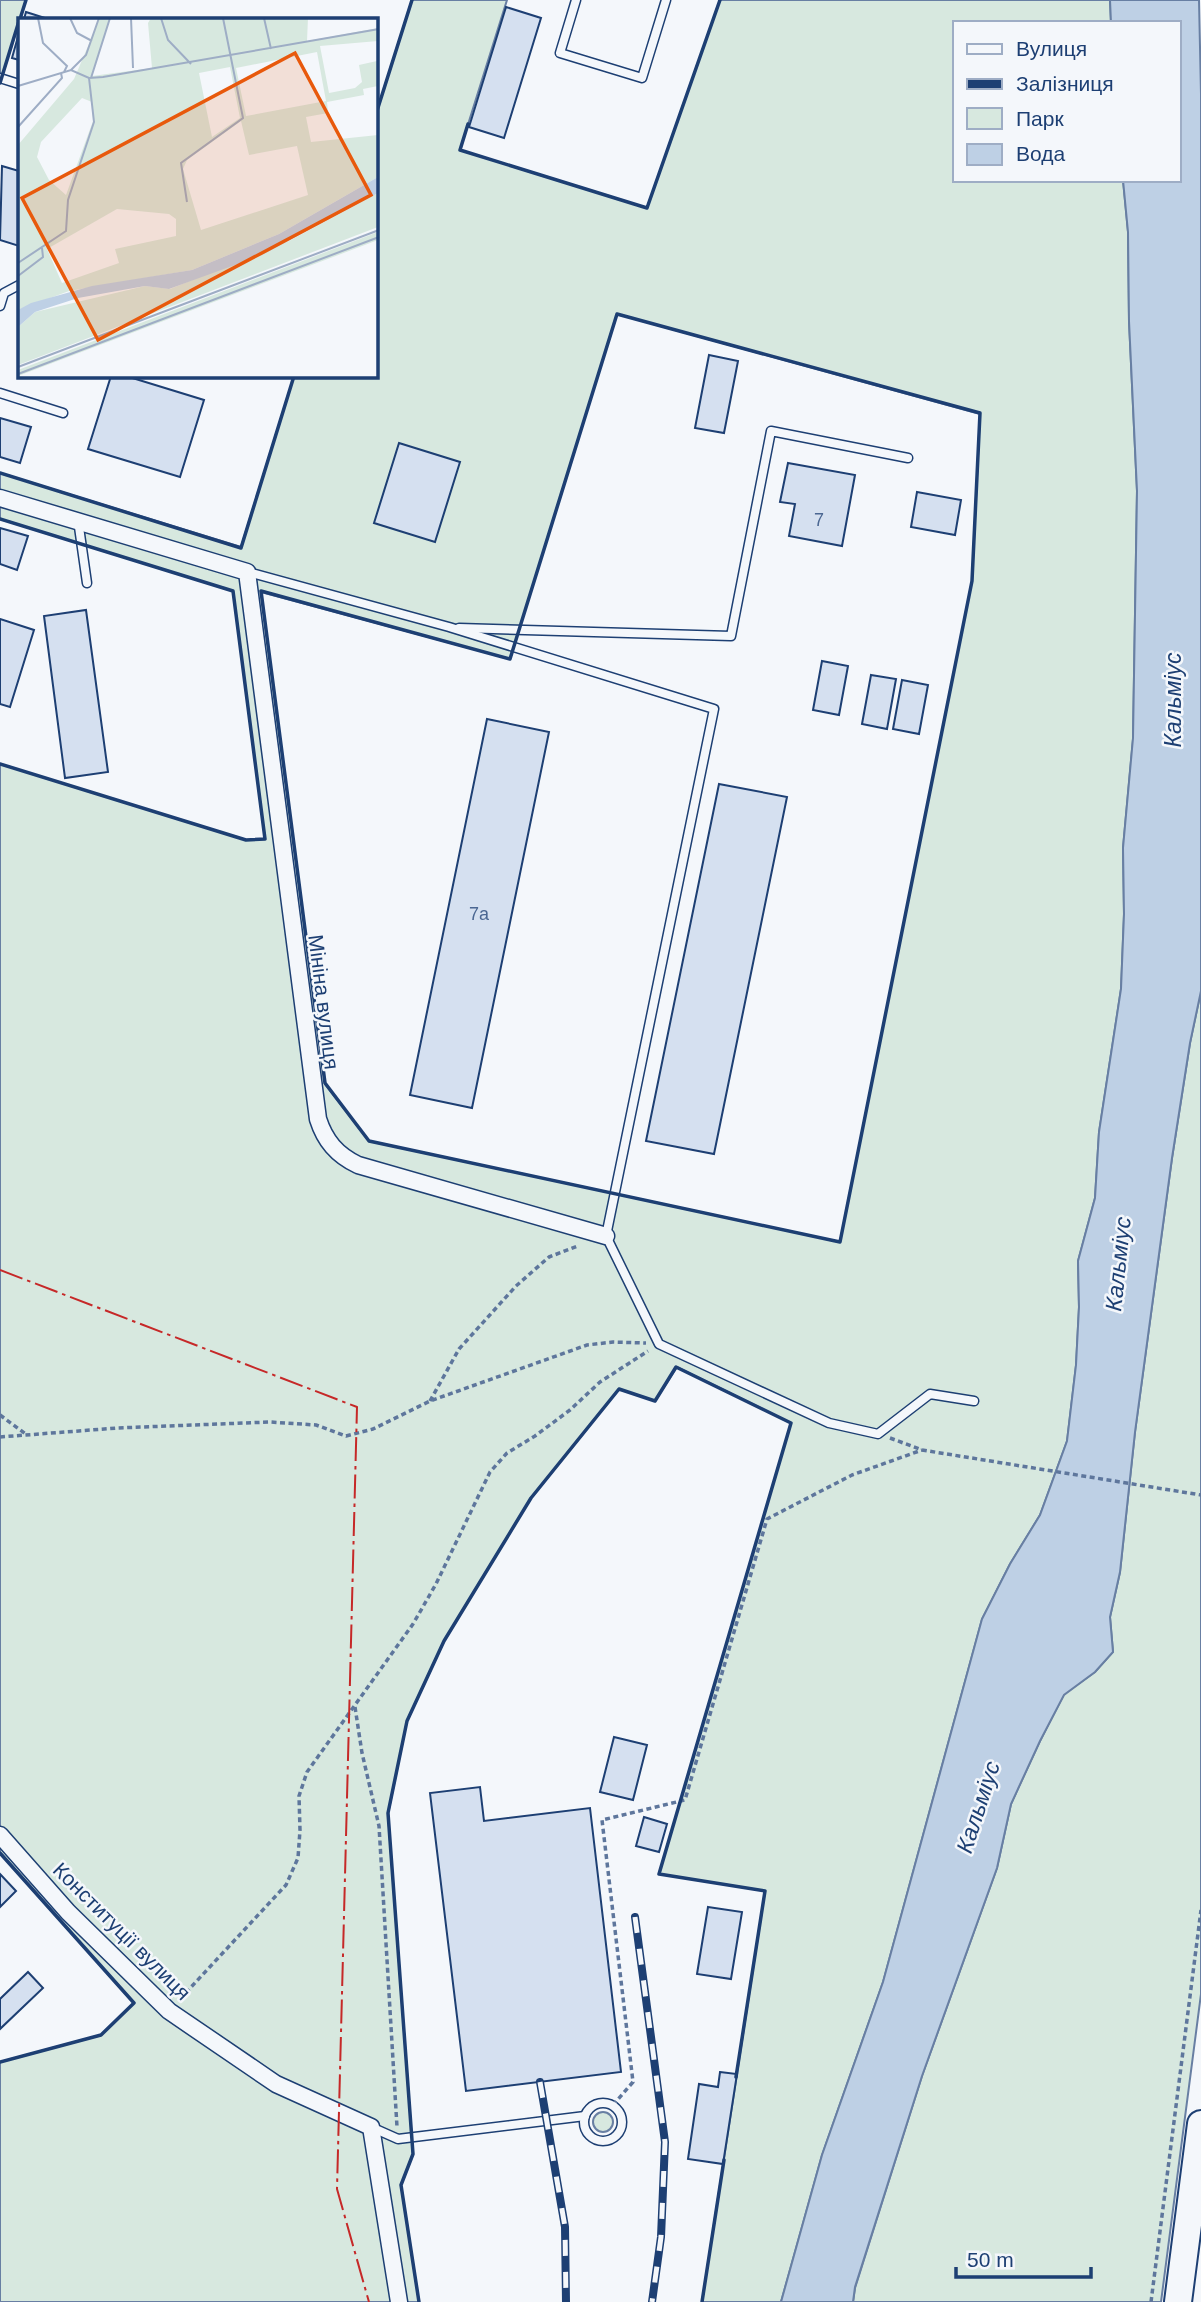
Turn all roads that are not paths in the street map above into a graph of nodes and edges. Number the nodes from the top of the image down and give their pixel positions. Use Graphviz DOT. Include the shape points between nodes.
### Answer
graph roads {
  1 [pos="576,0"];
  2 [pos="666,0"];
  3 [pos="0,78"];
  4 [pos="18,84"];
  5 [pos="18,286"];
  6 [pos="0,306"];
  7 [pos="0,393"];
  8 [pos="63,413"];
  9 [pos="908,458"];
  10 [pos="0,498"];
  11 [pos="78,520"];
  12 [pos="247,572"];
  13 [pos="87,583"];
  14 [pos="449,628"];
  15 [pos="606,1236"];
  16 [pos="974,1401"];
  17 [pos="0,1835"];
  18 [pos="585,2116"];
  19 [pos="1201,2124"];
  20 [pos="371,2127"];
  21 [pos="399,2302"];
  22 [pos="1178,2302"];
  1 -- 2 [label="lane" via="560,53 642,78"];
  3 -- 4 [label="lane"];
  5 -- 6 [label="lane" via="4,293"];
  7 -- 8 [label="lane"];
  9 -- 14 [label="lane" via="771,431 731,636"];
  10 -- 11 [label="street"];
  11 -- 12 [label="street"];
  11 -- 13 [label="lane"];
  12 -- 14 [label="lane"];
  12 -- 15 [label="street, Мініна вулиця" via="318,1119 326,1139 340,1155 358,1165"];
  14 -- 15 [label="lane" via="714,709"];
  15 -- 16 [label="lane" via="659,1344 829,1423 878,1434 930,1394"];
  17 -- 20 [label="street, Конституції вулиця" via="68,1912 169,2011 276,2084"];
  18 -- 18 [label="lane" via="599,2103 612,2105 622,2122 618,2134 594,2139 585,2129"];
  18 -- 20 [label="lane" via="398,2139"];
  19 -- 22 [label="highway"];
  20 -- 21 [label="street"];
}
